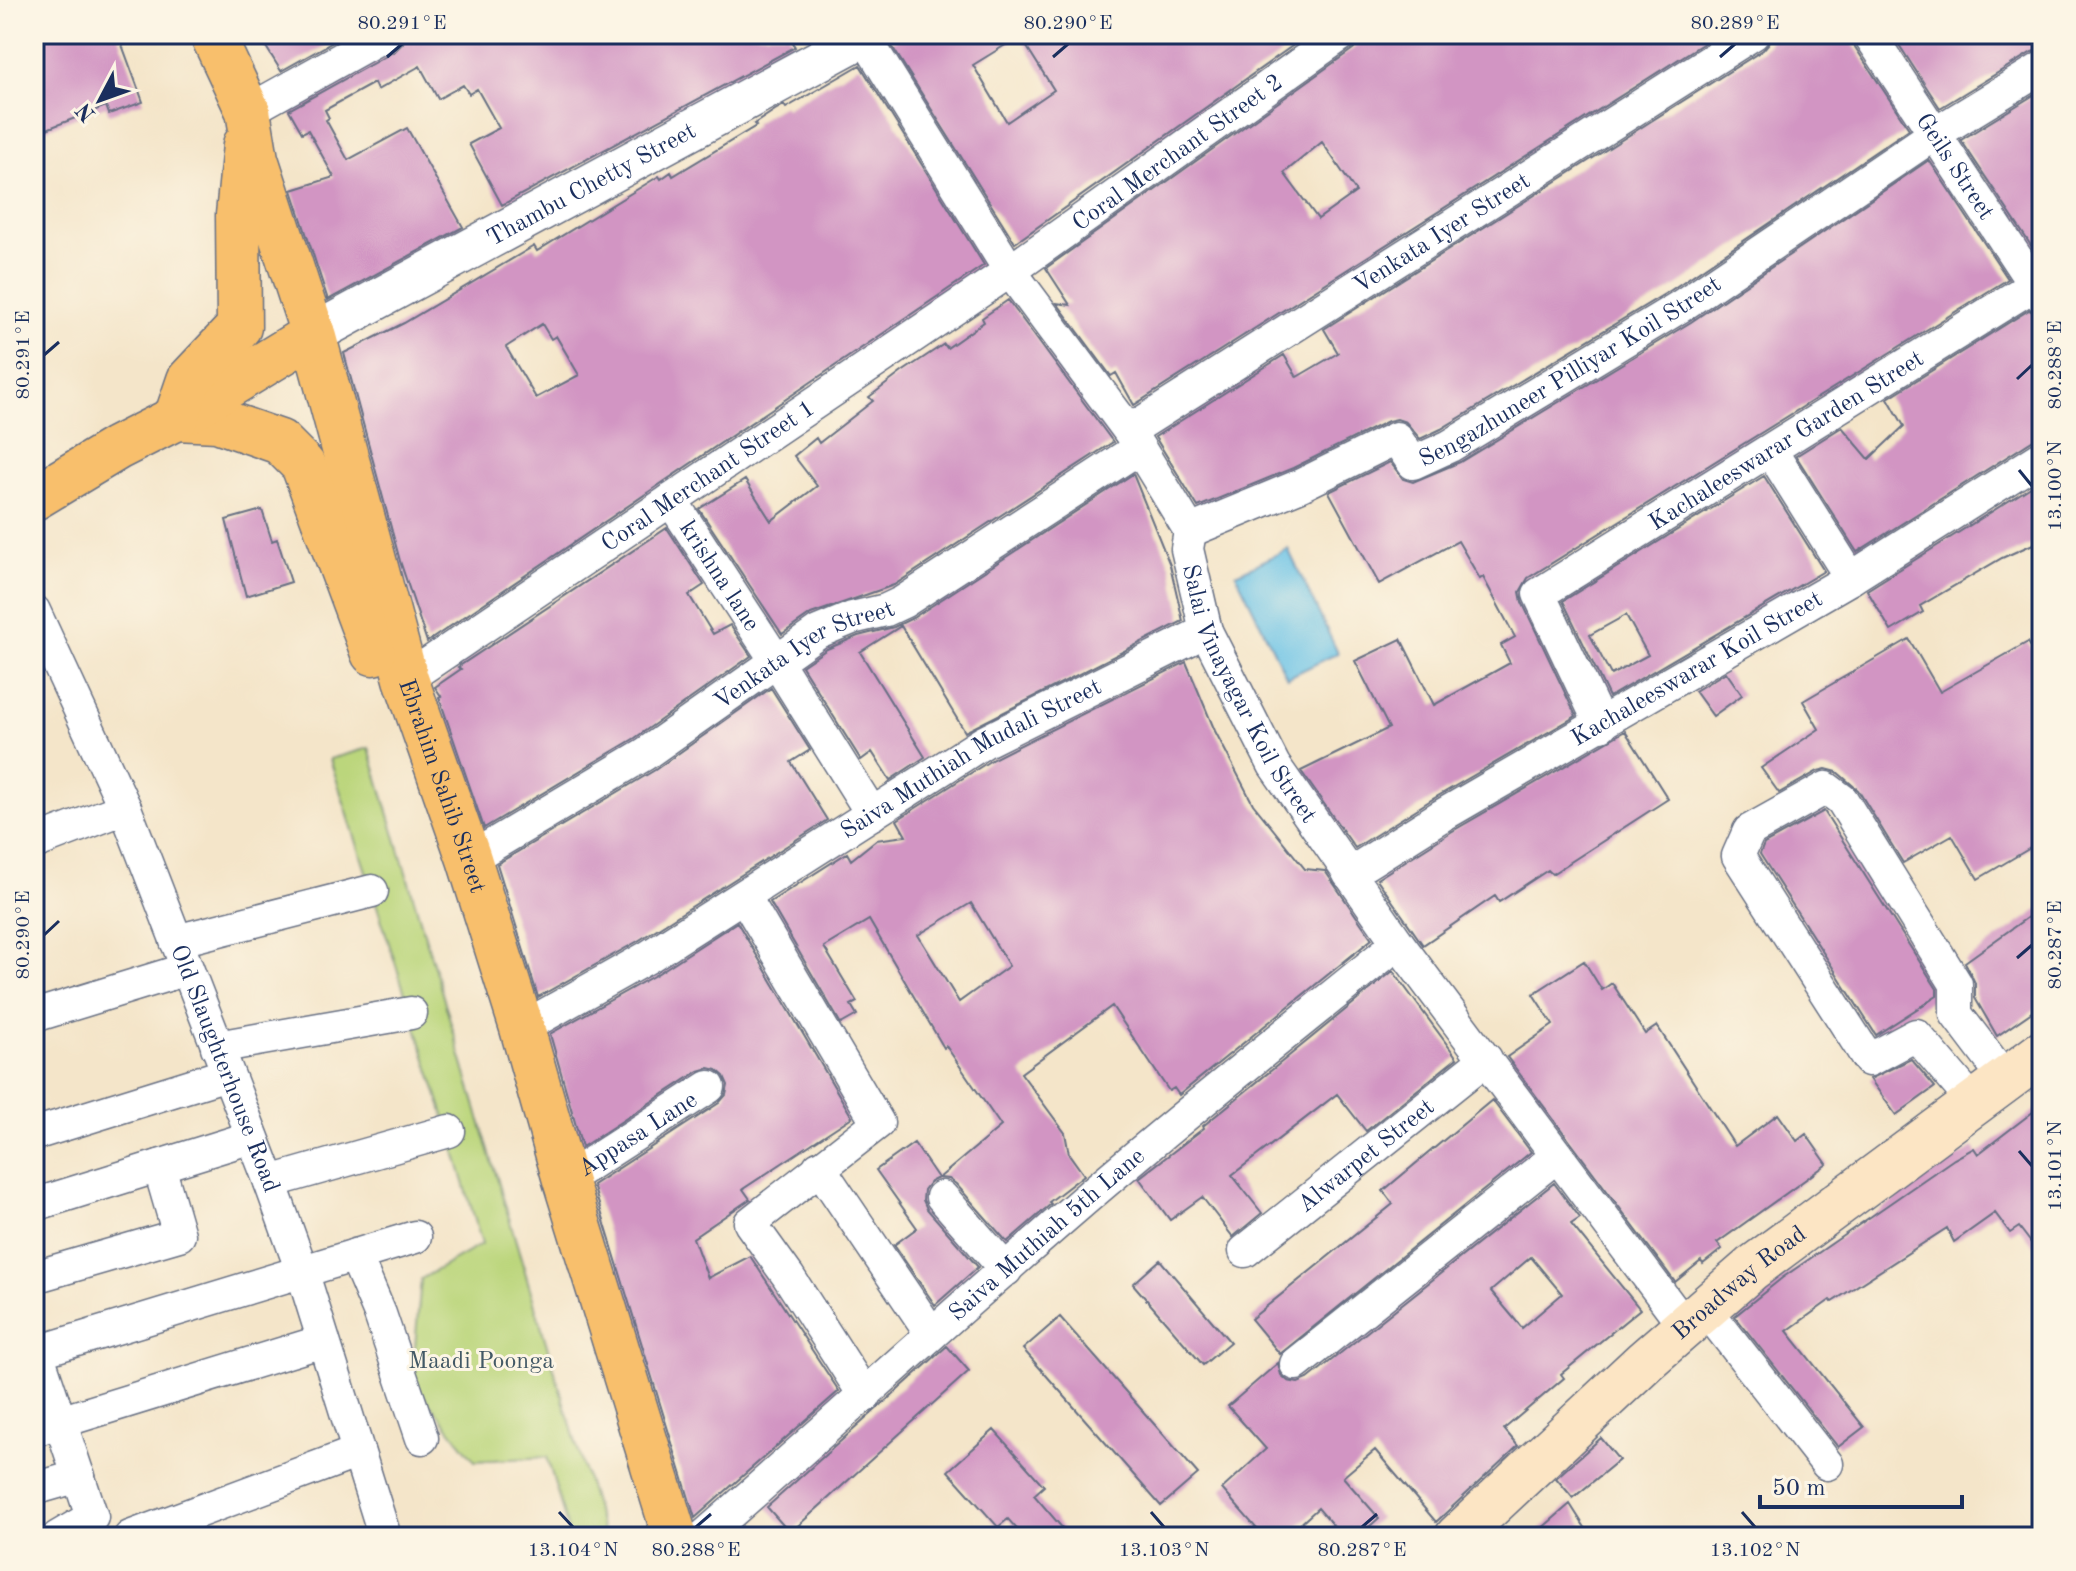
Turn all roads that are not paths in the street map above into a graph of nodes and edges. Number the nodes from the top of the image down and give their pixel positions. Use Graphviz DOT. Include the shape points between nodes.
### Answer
graph roads {
  1 [pos="212,34"];
  2 [pos="386,34"];
  3 [pos="1342,34"];
  4 [pos="1753,34"];
  5 [pos="1869,34"];
  6 [pos="866,35"];
  7 [pos="2042,68"];
  8 [pos="248,111"];
  9 [pos="1936,133"];
  10 [pos="1010,271"];
  11 [pos="2038,291"];
  12 [pos="313,334"];
  13 [pos="176,418"];
  14 [pos="1134,440"];
  15 [pos="344,447"];
  16 [pos="1771,451"];
  17 [pos="2042,457"];
  18 [pos="303,465"];
  19 [pos="34,498"];
  20 [pos="671,500"];
  21 [pos="1190,531"];
  22 [pos="1851,578"];
  23 [pos="34,611"];
  24 [pos="1206,631"];
  25 [pos="777,662"];
  26 [pos="406,679"];
  27 [pos="1601,725"];
  28 [pos="125,808"];
  29 [pos="872,814"];
  30 [pos="34,843"];
  31 [pos="469,859"];
  32 [pos="1349,874"];
  33 [pos="372,891"];
  34 [pos="744,896"];
  35 [pos="1398,943"];
  36 [pos="182,955"];
  37 [pos="411,1013"];
  38 [pos="34,1016"];
  39 [pos="522,1028"];
  40 [pos="2042,1053"];
  41 [pos="1486,1059"];
  42 [pos="222,1060"];
  43 [pos="709,1087"];
  44 [pos="1990,1091"];
  45 [pos="449,1131"];
  46 [pos="34,1134"];
  47 [pos="252,1137"];
  48 [pos="1557,1156"];
  49 [pos="159,1166"];
  50 [pos="819,1167"];
  51 [pos="565,1180"];
  52 [pos="270,1182"];
  53 [pos="942,1197"];
  54 [pos="34,1205"];
  55 [pos="415,1237"];
  56 [pos="1245,1251"];
  57 [pos="355,1255"];
  58 [pos="1006,1270"];
  59 [pos="302,1271"];
  60 [pos="34,1277"];
  61 [pos="1694,1316"];
  62 [pos="931,1333"];
  63 [pos="323,1341"];
  64 [pos="36,1352"];
  65 [pos="1296,1364"];
  66 [pos="865,1396"];
  67 [pos="47,1426"];
  68 [pos="422,1438"];
  69 [pos="358,1452"];
  70 [pos="1827,1464"];
  71 [pos="79,1476"];
  72 [pos="34,1489"];
  73 [pos="58,1537"];
  74 [pos="130,1537"];
  75 [pos="385,1537"];
  76 [pos="650,1537"];
  77 [pos="675,1537"];
  78 [pos="703,1537"];
  79 [pos="1457,1537"];
  1 -- 8 [label="main road, Ebrahim Sahib Street"];
  2 -- 8 [label="street"];
  3 -- 10 [label="street, Coral Merchant Street 2"];
  4 -- 14 [label="street, Venkata Iyer Street"];
  5 -- 9 [label="street, Geils Street"];
  6 -- 10 [label="street, Salai Vinayagar Koil Street"];
  6 -- 12 [label="street, Thambu Chetty Street"];
  7 -- 9 [label="street"];
  8 -- 12 [label="main road, Ebrahim Sahib Street" via="256,159"];
  8 -- 13 [label="main road" via="238,215 239,327 189,380"];
  9 -- 11 [label="street, Geils Street"];
  9 -- 21 [label="street, Sengazhuneer Pilliyar Koil Street" via="1681,306 1450,446 1413,463 1396,438"];
  10 -- 14 [label="street, Salai Vinayagar Koil Street"];
  10 -- 20 [label="street, Coral Merchant Street 1"];
  11 -- 16 [label="street, Kachaleeswarar Garden Street"];
  12 -- 13 [label="main road"];
  12 -- 15 [label="main road, Ebrahim Sahib Street"];
  13 -- 18 [label="main road, Ebrahim Sahib Street" via="217,420 280,442"];
  13 -- 19 [label="main road"];
  14 -- 21 [label="street, Salai Vinayagar Koil Street"];
  14 -- 25 [label="street, Venkata Iyer Street" via="903,602 818,632"];
  15 -- 18 [label="main road"];
  15 -- 26 [label="main road, Ebrahim Sahib Street"];
  16 -- 22 [label="street"];
  16 -- 27 [label="street, Kachaleeswarar Garden Street" via="1539,594"];
  17 -- 22 [label="street, Kachaleeswarar Koil Street"];
  18 -- 76 [label="main road, Ebrahim Sahib Street" via="420,779"];
  20 -- 25 [label="street, krishna lane"];
  20 -- 26 [label="street, Coral Merchant Street 1"];
  21 -- 24 [label="street, Salai Vinayagar Koil Street" via="1187,549"];
  22 -- 27 [label="street, Kachaleeswarar Koil Street"];
  23 -- 28 [label="street, Old Slaughterhouse Road"];
  24 -- 29 [label="street, Saiva Muthiah Mudali Street" via="984,742"];
  24 -- 32 [label="street, Salai Vinayagar Koil Street" via="1274,765"];
  25 -- 29 [label="street, krishna lane"];
  25 -- 31 [label="street, Venkata Iyer Street" via="645,754"];
  26 -- 31 [label="main road, Ebrahim Sahib Street"];
  27 -- 32 [label="street, Kachaleeswarar Koil Street"];
  28 -- 30 [label="street"];
  28 -- 36 [label="street, Old Slaughterhouse Road"];
  29 -- 34 [label="street, Saiva Muthiah Mudali Street"];
  31 -- 39 [label="main road, Ebrahim Sahib Street"];
  32 -- 35 [label="street, Salai Vinayagar Koil Street"];
  33 -- 36 [label="street"];
  34 -- 39 [label="street, Saiva Muthiah Mudali Street"];
  34 -- 50 [label="street" via="878,1123"];
  35 -- 41 [label="street, Salai Vinayagar Koil Street"];
  35 -- 58 [label="street, Saiva Muthiah 5th Lane"];
  36 -- 38 [label="street"];
  36 -- 42 [label="street, Old Slaughterhouse Road"];
  37 -- 42 [label="street"];
  39 -- 51 [label="main road, Ebrahim Sahib Street"];
  40 -- 44 [label="main road, Broadway Road"];
  41 -- 48 [label="street, Salai Vinayagar Koil Street"];
  41 -- 56 [label="street, Alwarpet Street"];
  42 -- 46 [label="street"];
  42 -- 47 [label="street, Old Slaughterhouse Road"];
  43 -- 51 [label="street, Appasa Lane"];
  44 -- 44 [label="street" via="1956,1014 1956,984 1842,800 1826,788 1749,831 1738,856 1869,1060 1916,1035"];
  44 -- 61 [label="main road, Broadway Road"];
  45 -- 52 [label="street"];
  47 -- 49 [label="street"];
  47 -- 52 [label="street, Old Slaughterhouse Road"];
  48 -- 61 [label="street, Salai Vinayagar Koil Street"];
  48 -- 65 [label="street"];
  49 -- 54 [label="street"];
  49 -- 60 [label="street" via="179,1235"];
  50 -- 62 [label="street"];
  50 -- 66 [label="street" via="750,1223"];
  51 -- 77 [label="main road, Ebrahim Sahib Street"];
  52 -- 59 [label="street, Old Slaughterhouse Road"];
  53 -- 58 [label="street"];
  55 -- 57 [label="street"];
  57 -- 59 [label="street"];
  57 -- 68 [label="street"];
  58 -- 62 [label="street, Saiva Muthiah 5th Lane"];
  59 -- 63 [label="street, Old Slaughterhouse Road"];
  59 -- 64 [label="street"];
  61 -- 70 [label="street, Salai Vinayagar Koil Street"];
  61 -- 79 [label="main road, Broadway Road"];
  62 -- 66 [label="street, Saiva Muthiah 5th Lane"];
  63 -- 67 [label="street"];
  63 -- 69 [label="street, Old Slaughterhouse Road"];
  64 -- 67 [label="street"];
  66 -- 78 [label="street, Saiva Muthiah 5th Lane"];
  67 -- 71 [label="street"];
  69 -- 74 [label="street"];
  69 -- 75 [label="street, Old Slaughterhouse Road"];
  71 -- 72 [label="street"];
  71 -- 73 [label="street" via="92,1517"];
}
